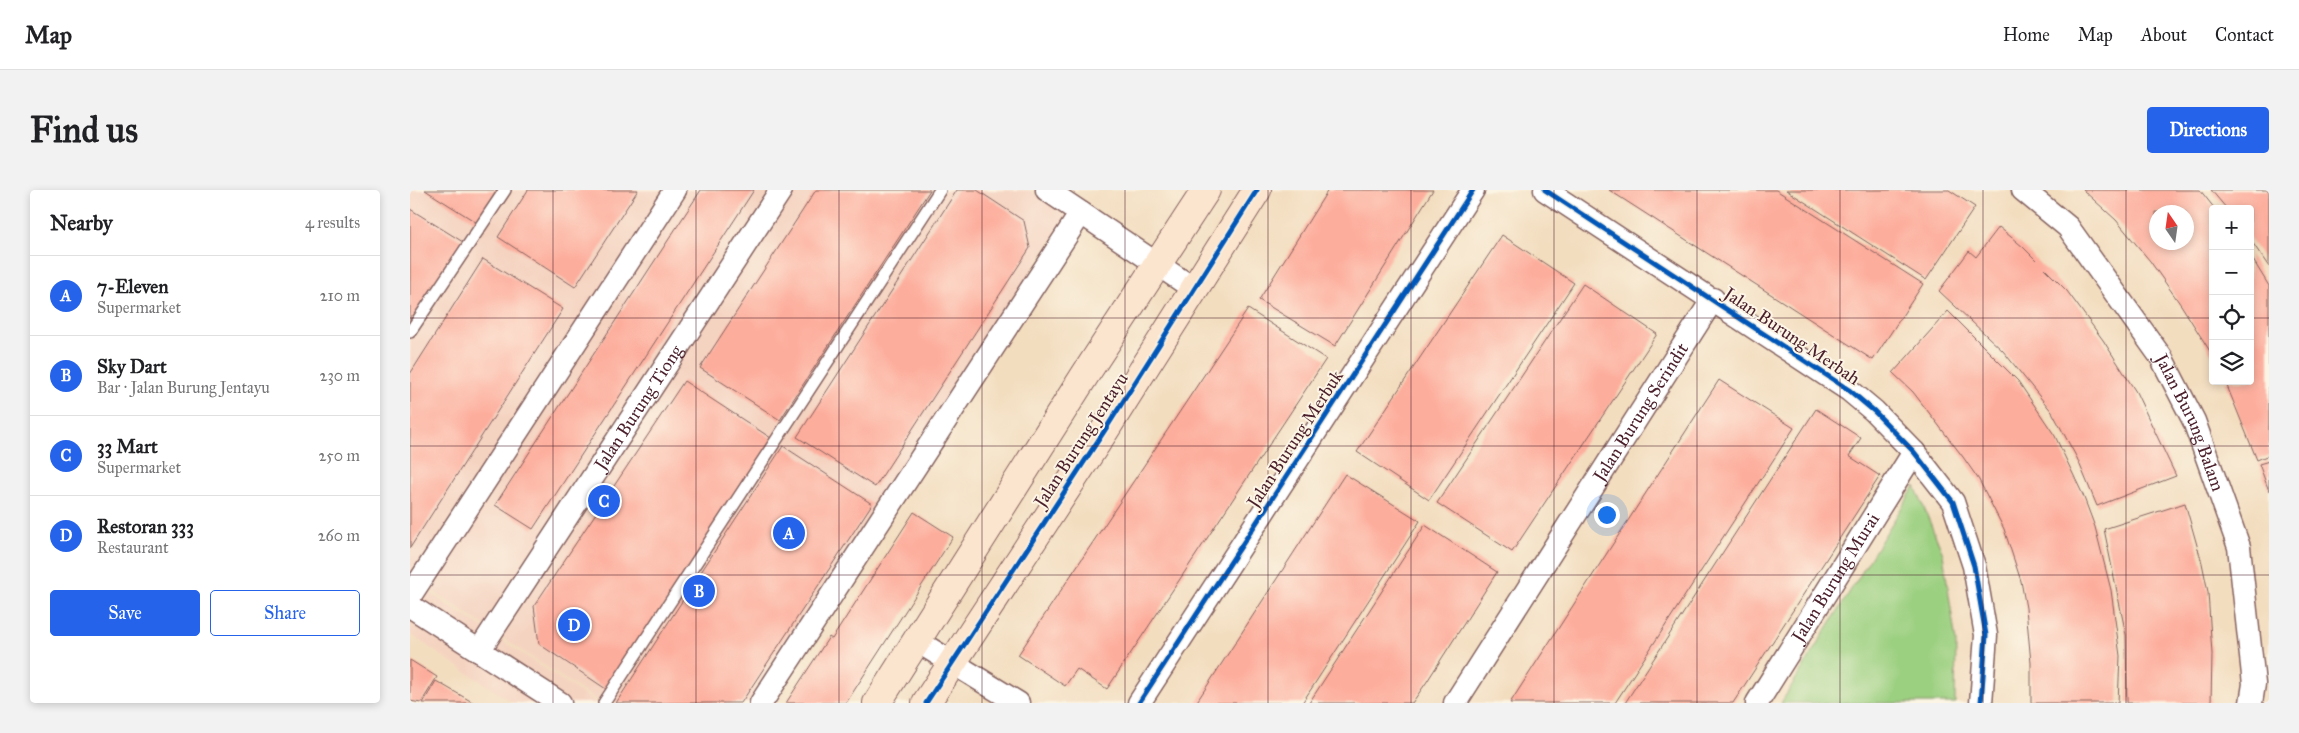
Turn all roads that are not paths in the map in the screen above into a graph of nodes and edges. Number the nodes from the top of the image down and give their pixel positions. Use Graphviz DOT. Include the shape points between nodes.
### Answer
graph roads {
  1 [pos="505,190"];
  2 [pos="675,190"];
  3 [pos="781,190"];
  4 [pos="940,190"];
  5 [pos="1047,190"];
  6 [pos="1206,190"];
  7 [pos="1257,190"];
  8 [pos="1473,190"];
  9 [pos="1545,190"];
  10 [pos="2023,190"];
  11 [pos="1082,213"];
  12 [pos="1158,265"];
  13 [pos="1194,289"];
  14 [pos="1713,299"];
  15 [pos="410,332"];
  16 [pos="1914,452"];
  17 [pos="410,596"];
  18 [pos="410,606"];
  19 [pos="917,641"];
  20 [pos="480,651"];
  21 [pos="952,662"];
  22 [pos="560,703"];
  23 [pos="604,703"];
  24 [pos="761,703"];
  25 [pos="877,703"];
  26 [pos="926,703"];
  27 [pos="1018,703"];
  28 [pos="1139,703"];
  29 [pos="1455,703"];
  30 [pos="1758,703"];
  31 [pos="1981,703"];
  32 [pos="2251,703"];
  1 -- 15 [label="lane"];
  2 -- 17 [label="street"];
  3 -- 20 [label="street, Jalan Burung Tiong"];
  4 -- 23 [label="lane"];
  5 -- 11 [label="street"];
  6 -- 12 [label="street, Jalan Burung Jentayu"];
  7 -- 13 [label="street, Jalan Burung Jentayu"];
  8 -- 28 [label="street, Jalan Burung Merbuk"];
  9 -- 14 [label="street, Jalan Burung Merbah"];
  10 -- 32 [label="street, Jalan Burung Balam" via="2074,234 2162,357 2194,421 2239,547 2254,684"];
  11 -- 12 [label="street"];
  11 -- 24 [label="street"];
  12 -- 13 [label="street"];
  12 -- 19 [label="street, Jalan Burung Jentayu"];
  13 -- 21 [label="street, Jalan Burung Jentayu"];
  14 -- 16 [label="street, Jalan Burung Merbah" via="1849,390"];
  14 -- 29 [label="street, Jalan Burung Serindit"];
  16 -- 30 [label="street, Jalan Burung Murai"];
  16 -- 31 [label="street, Jalan Burung Merbah" via="1952,502 1974,566 1986,635"];
  18 -- 20 [label="street"];
  19 -- 21 [label="street"];
  19 -- 25 [label="street, Jalan Burung Jentayu"];
  20 -- 22 [label="street"];
  21 -- 26 [label="street, Jalan Burung Jentayu"];
  21 -- 27 [label="street"];
}
